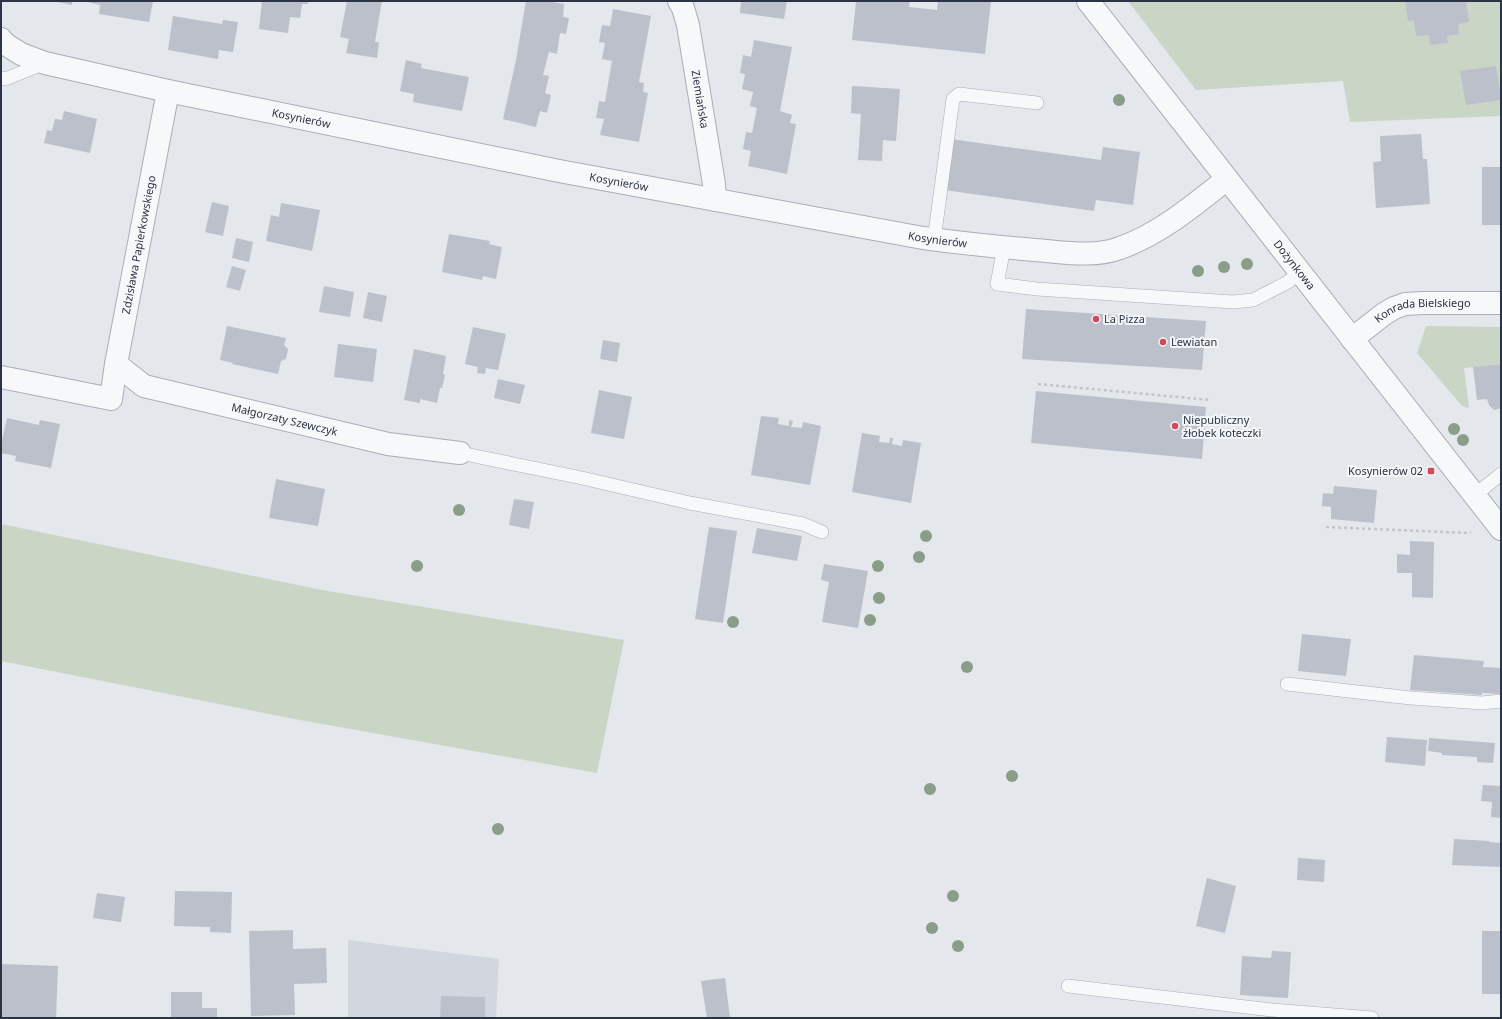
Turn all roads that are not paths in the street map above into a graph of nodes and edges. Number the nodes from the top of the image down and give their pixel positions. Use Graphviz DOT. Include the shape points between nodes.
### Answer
graph roads {
  1 [pos="679,1"];
  2 [pos="1088,1"];
  3 [pos="1,39"];
  4 [pos="45,63"];
  5 [pos="1,79"];
  6 [pos="168,91"];
  7 [pos="1037,103"];
  8 [pos="1227,179"];
  9 [pos="715,200"];
  10 [pos="934,240"];
  11 [pos="1004,248"];
  12 [pos="1300,272"];
  13 [pos="1501,303"];
  14 [pos="1352,339"];
  15 [pos="116,364"];
  16 [pos="1,377"];
  17 [pos="460,453"];
  18 [pos="1501,474"];
  19 [pos="1475,495"];
  20 [pos="1497,523"];
  21 [pos="822,532"];
  22 [pos="1287,684"];
  23 [pos="1501,701"];
  24 [pos="1068,986"];
  25 [pos="1372,1018"];
  1 -- 9 [label="street, Ziemiańska" via="688,25"];
  2 -- 8 [label="street, Dożynkowa"];
  3 -- 4 [label="street, Kosynierów" via="21,54"];
  4 -- 5 [label="lane"];
  4 -- 6 [label="street, Kosynierów"];
  6 -- 9 [label="street, Kosynierów"];
  6 -- 15 [label="street, Zdzisława Papierkowskiego"];
  7 -- 10 [label="lane" via="959,94 953,99"];
  8 -- 11 [label="street, Kosynierów" via="1164,226 1119,249 1072,253"];
  8 -- 12 [label="street, Dożynkowa"];
  9 -- 10 [label="street, Kosynierów"];
  10 -- 11 [label="street, Kosynierów"];
  11 -- 12 [label="lane" via="997,284 1036,289 1233,302 1253,300 1288,282"];
  12 -- 14 [label="street, Dożynkowa"];
  13 -- 14 [label="street, Konrada Bielskiego" via="1405,304 1384,314"];
  14 -- 19 [label="street, Dożynkowa"];
  15 -- 16 [label="street, Zdzisława Papierkowskiego" via="111,398"];
  15 -- 17 [label="street, Małgorzaty Szewczyk" via="144,386 388,444"];
  17 -- 21 [label="lane" via="690,503 803,524"];
  18 -- 19 [label="lane"];
  19 -- 20 [label="street, Dożynkowa"];
  22 -- 23 [label="lane" via="1411,698 1482,703"];
  24 -- 25 [label="lane" via="1272,1010"];
}
